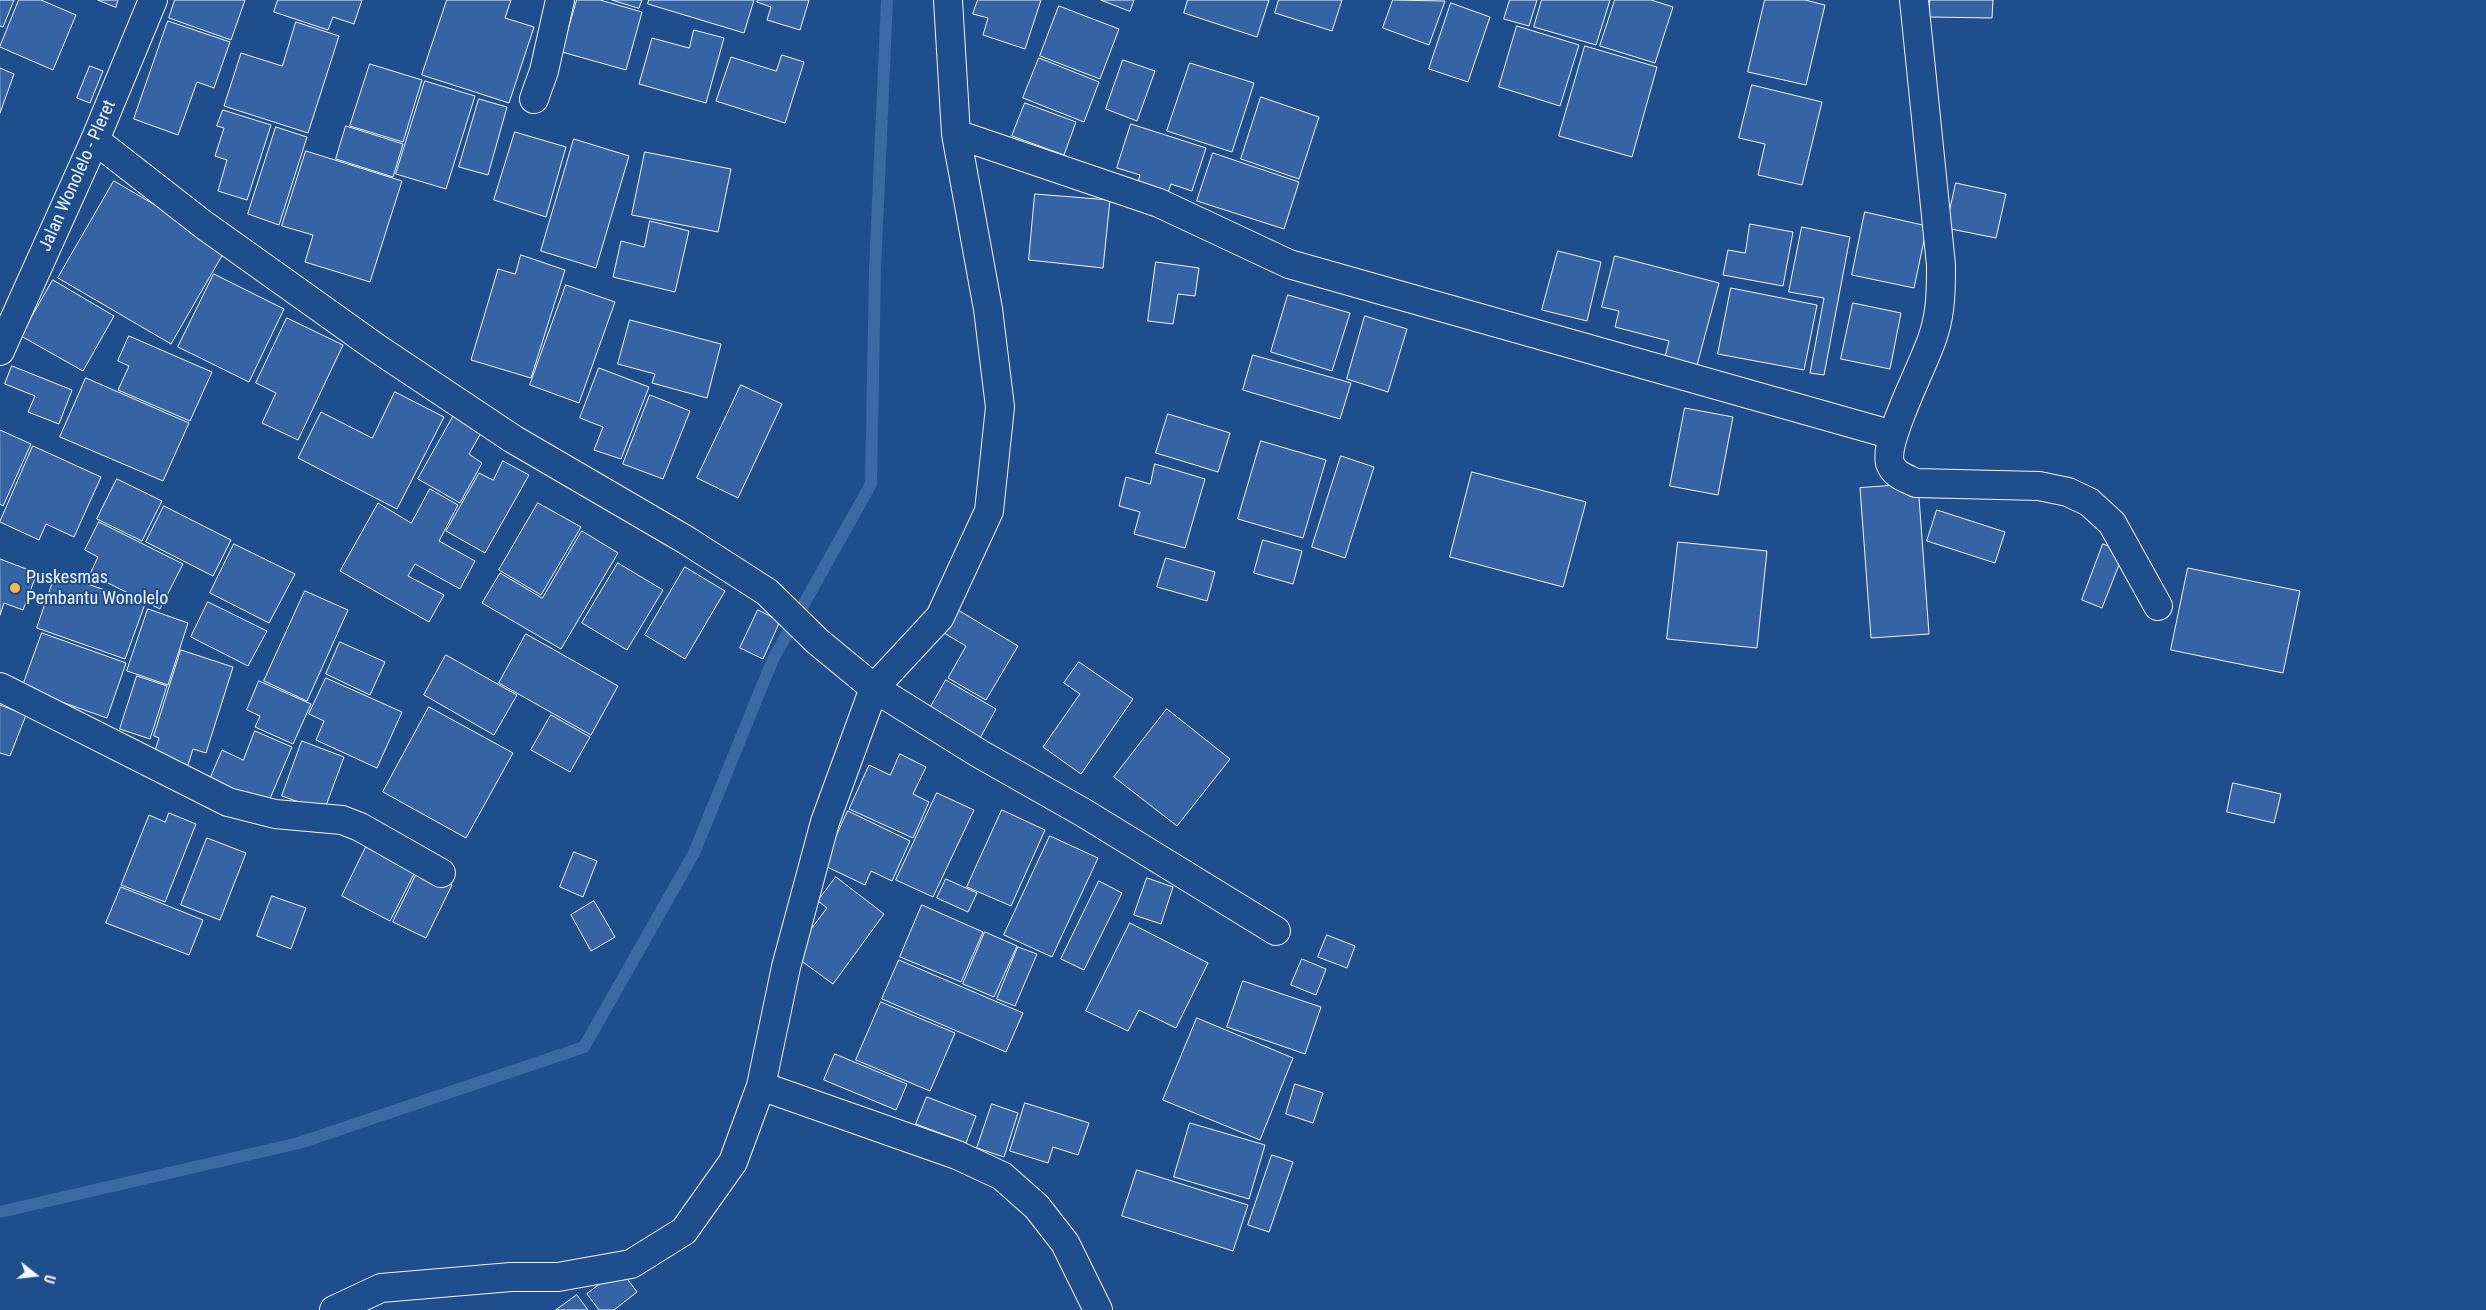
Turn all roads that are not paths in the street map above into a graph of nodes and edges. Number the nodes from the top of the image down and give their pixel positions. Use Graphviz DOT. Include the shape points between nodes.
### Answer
graph roads {
  1 [pos="153,0"];
  2 [pos="560,0"];
  3 [pos="948,0"];
  4 [pos="1914,0"];
  5 [pos="534,99"];
  6 [pos="956,134"];
  7 [pos="95,140"];
  8 [pos="0,351"];
  9 [pos="1893,435"];
  10 [pos="2158,606"];
  11 [pos="0,687"];
  12 [pos="874,688"];
  13 [pos="441,873"];
  14 [pos="1276,931"];
  15 [pos="761,1086"];
  16 [pos="334,1310"];
  17 [pos="1098,1310"];
  1 -- 7 [label="street, Jalan Wonolelo - Pleret"];
  2 -- 5 [label="street" via="544,71"];
  3 -- 6 [label="street"];
  4 -- 9 [label="street" via="1942,265 1941,301 1925,360"];
  6 -- 9 [label="street" via="1159,203 1289,264"];
  6 -- 12 [label="street" via="988,309 1000,407 989,511 940,617"];
  7 -- 8 [label="street, Jalan Wonolelo - Pleret"];
  7 -- 12 [label="street" via="204,225 394,360 512,439 686,540 766,592 817,641"];
  9 -- 10 [label="street" via="1890,462 1899,475 1916,483 2039,486 2068,492 2089,502 2112,523"];
  11 -- 13 [label="street" via="228,802 275,814 342,820"];
  12 -- 14 [label="street" via="980,754 1084,812"];
  12 -- 15 [label="street" via="825,822 786,967"];
  15 -- 16 [label="street" via="733,1162 684,1232 631,1264 558,1277 511,1277 381,1288"];
  15 -- 17 [label="street" via="957,1155 1002,1176 1038,1207 1065,1243"];
}
